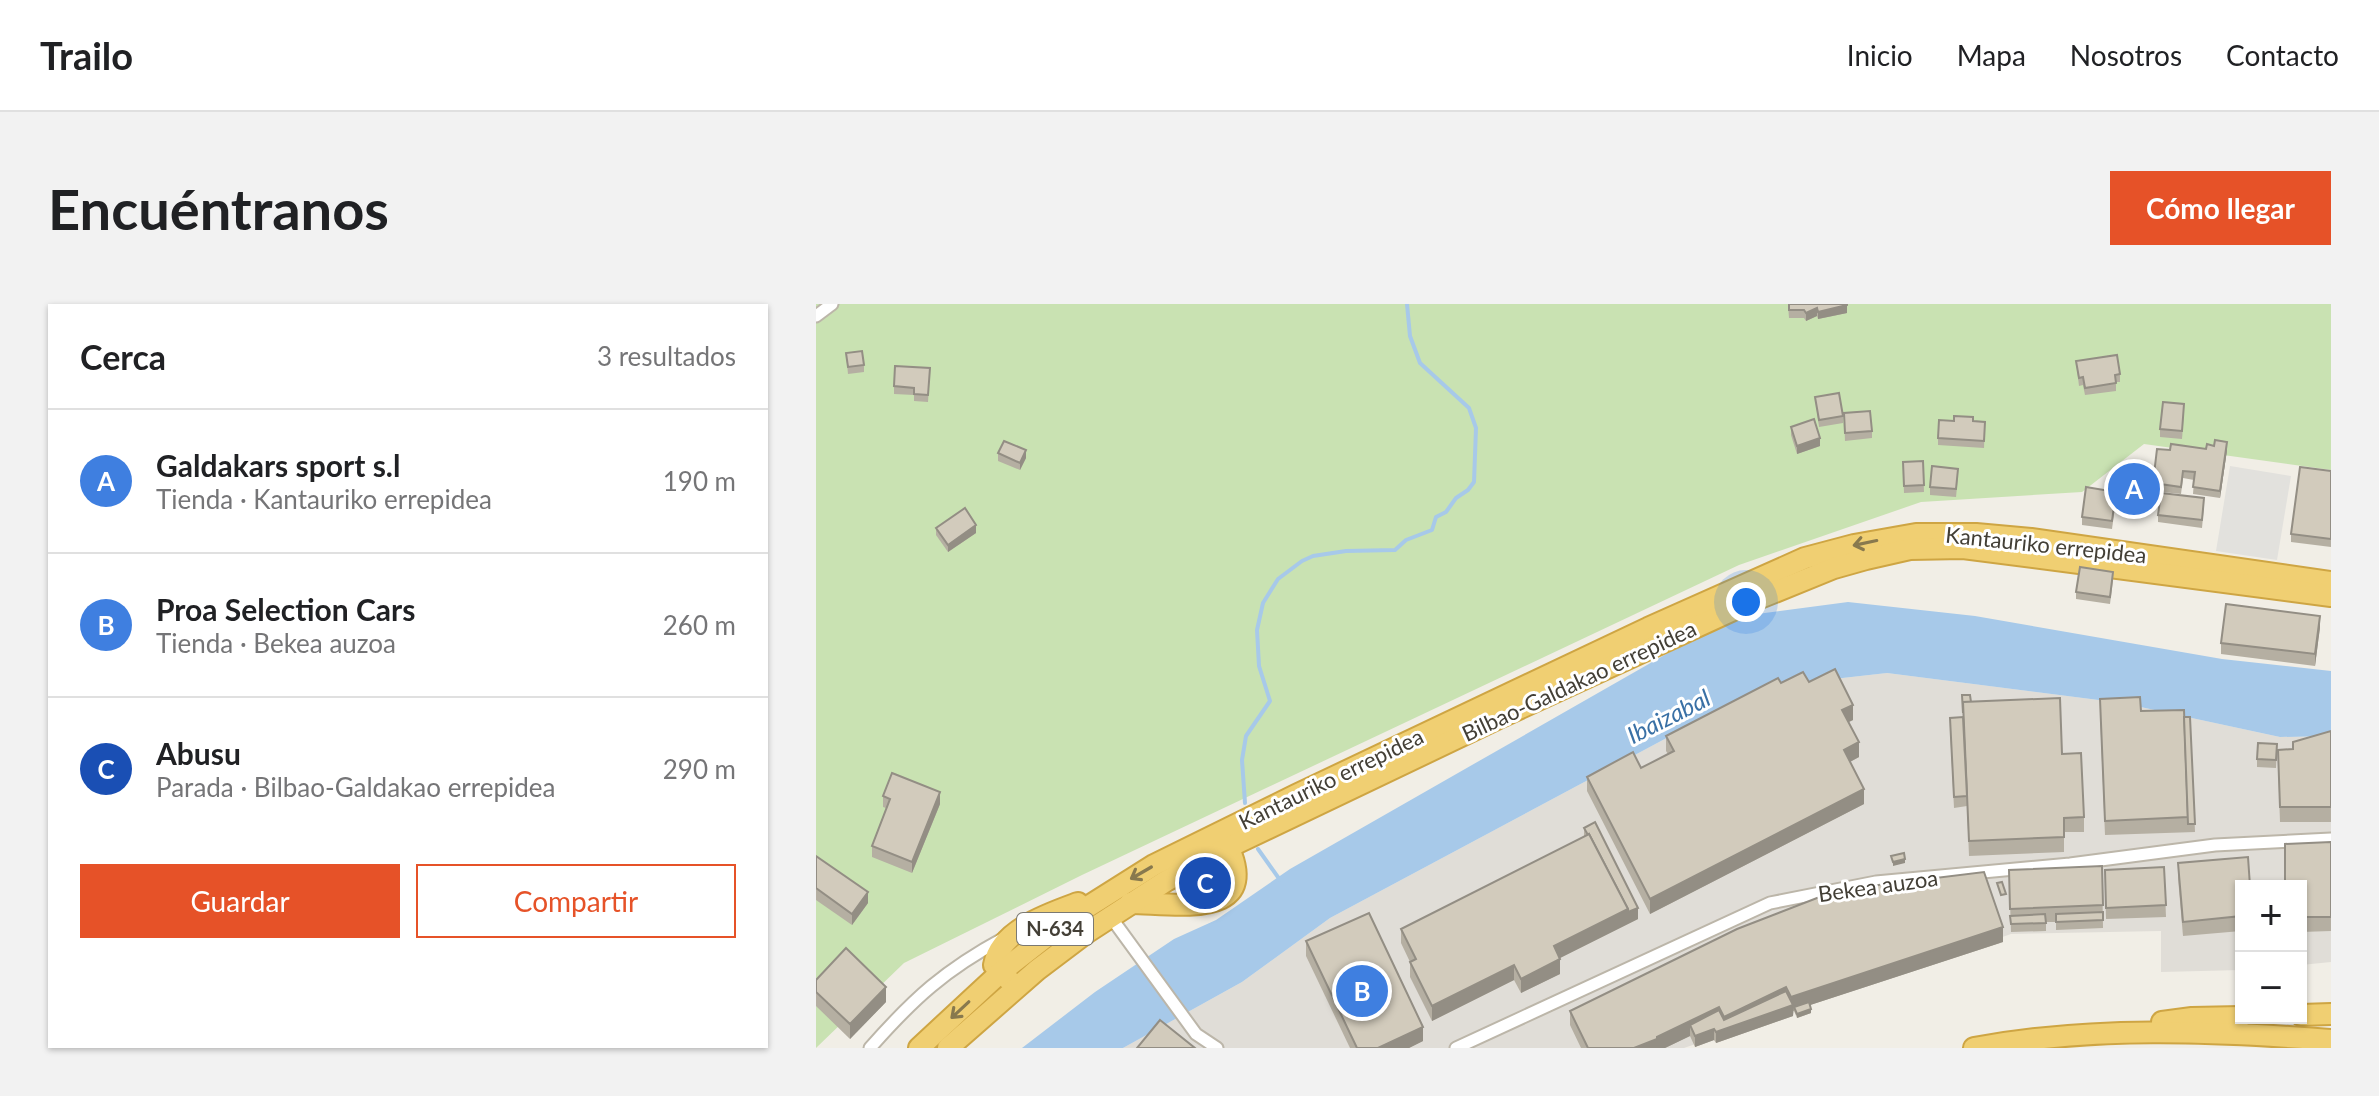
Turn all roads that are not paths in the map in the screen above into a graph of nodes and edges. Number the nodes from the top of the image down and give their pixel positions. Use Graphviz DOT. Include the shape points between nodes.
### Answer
graph roads {
  1 [pos="832,304"];
  2 [pos="816,316"];
  3 [pos="2331,582"];
  4 [pos="2331,596"];
  5 [pos="2331,839"];
  6 [pos="1225,840"];
  7 [pos="1112,890"];
  8 [pos="1130,903"];
  9 [pos="1110,916"];
  10 [pos="1017,932"];
  11 [pos="965,960"];
  12 [pos="997,968"];
  13 [pos="1016,988"];
  14 [pos="2331,1014"];
  15 [pos="2307,1015"];
  16 [pos="2235,1017"];
  17 [pos="2071,1035"];
  18 [pos="2331,1040"];
  19 [pos="870,1048"];
  20 [pos="919,1048"];
  21 [pos="948,1048"];
  22 [pos="1217,1048"];
  23 [pos="1456,1048"];
  24 [pos="1974,1048"];
  1 -- 2 [label="street"];
  3 -- 6 [label="highway, Kantauriko errepidea / N-634, one-way" via="1976,534 1916,534 1854,545 1805,558 1648,628"];
  4 -- 6 [label="highway, Bilbao-Galdakao errepidea / N-634" via="1963,548 1910,549 1834,568 1740,606"];
  5 -- 23 [label="street, Bekea auzoa" via="2215,845 1876,882 1770,903"];
  6 -- 7 [label="highway, Kantauriko errepidea / N-634, one-way" via="1154,865"];
  6 -- 8 [label="highway, Bilbao-Galdakao errepidea / N-634"];
  6 -- 8 [label="highway" via="1237,867 1223,899 1189,905"];
  7 -- 10 [label="highway"];
  7 -- 12 [label="highway, Kantauriko errepidea / N-634"];
  8 -- 9 [label="highway, Bilbao-Galdakao errepidea / N-634"];
  9 -- 13 [label="highway, Bilbao-Galdakao errepidea / N-634"];
  9 -- 22 [label="street" via="1196,1034"];
  10 -- 11 [label="street"];
  10 -- 12 [label="highway" via="996,952"];
  11 -- 12 [label="street"];
  11 -- 19 [label="street" via="925,989"];
  12 -- 13 [label="highway"];
  12 -- 20 [label="highway, N-634, one-way"];
  13 -- 21 [label="highway, Bilbao-Galdakao errepidea / N-634"];
  14 -- 15 [label="highway"];
  16 -- 17 [label="highway"];
  17 -- 18 [label="highway" via="2237,1033"];
  17 -- 24 [label="highway"];
}
